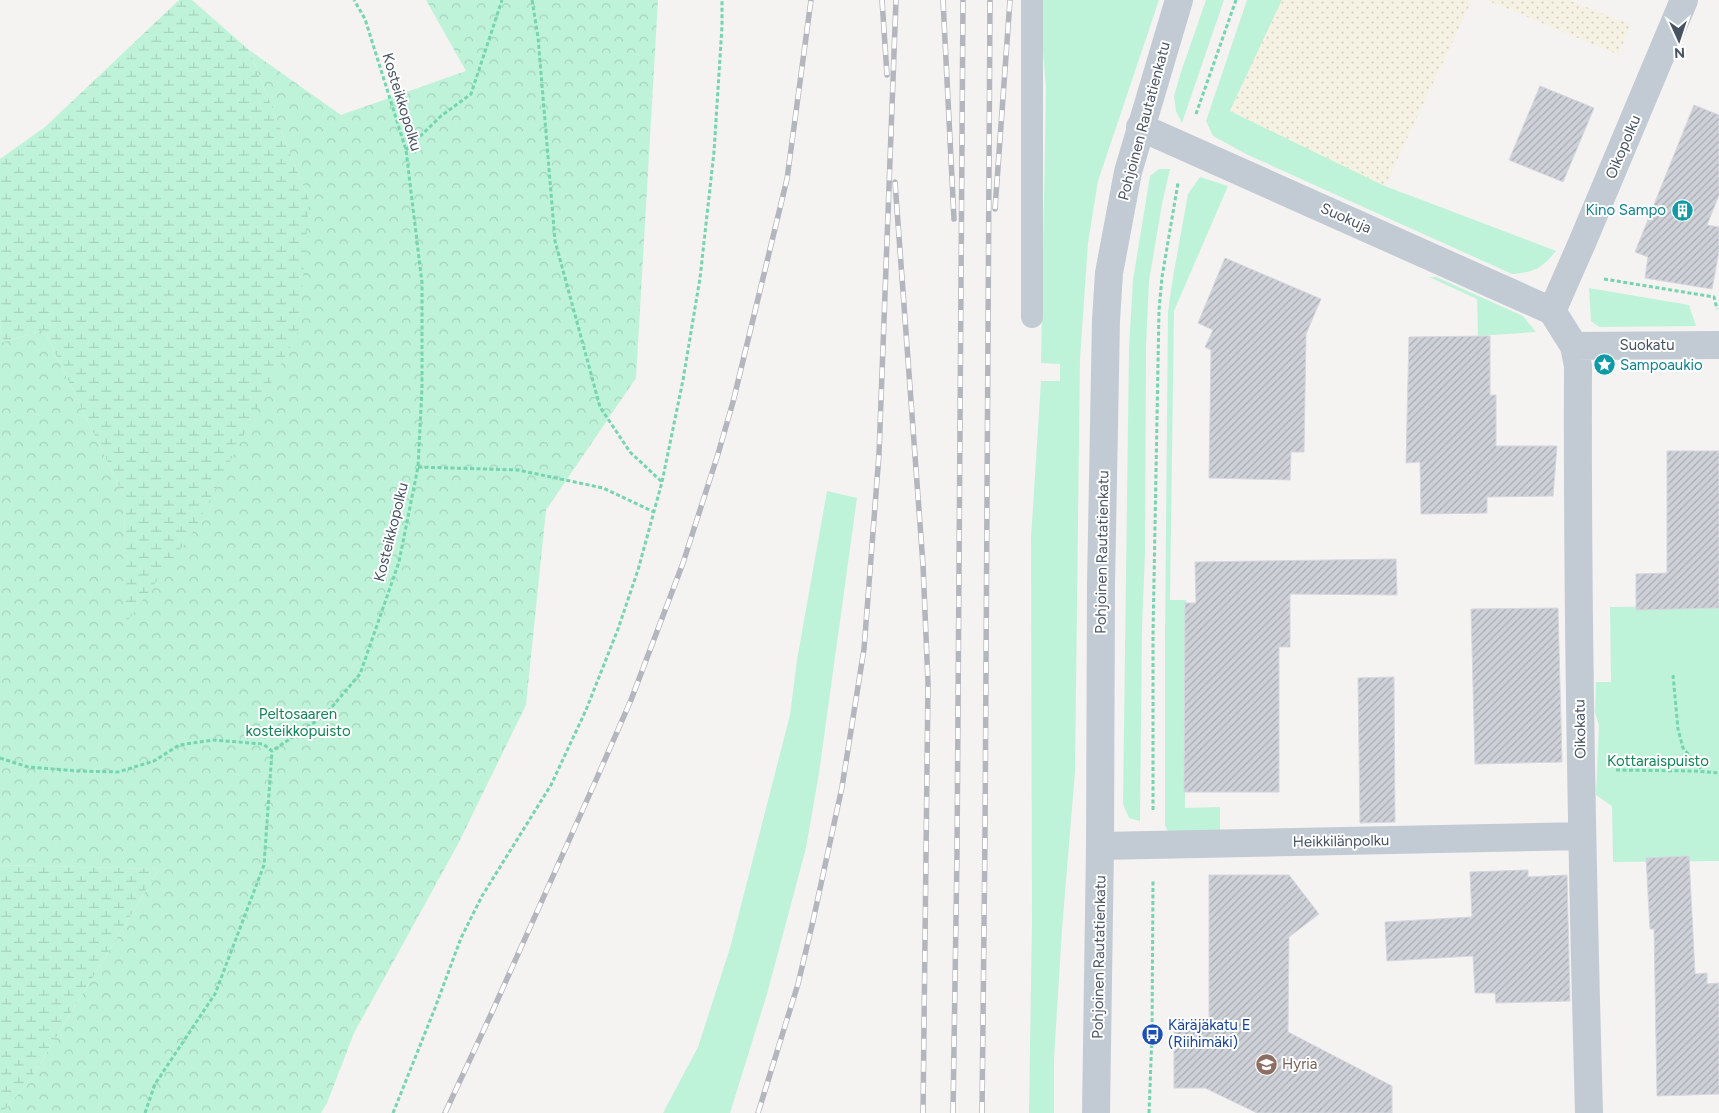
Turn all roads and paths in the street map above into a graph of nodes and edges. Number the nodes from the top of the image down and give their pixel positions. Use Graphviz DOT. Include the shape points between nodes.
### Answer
graph roads {
  1 [pos="354,0"];
  2 [pos="502,0"];
  3 [pos="532,0"];
  4 [pos="722,0"];
  5 [pos="1032,0"];
  6 [pos="1179,0"];
  7 [pos="1236,0"];
  8 [pos="1684,0"];
  9 [pos="1140,127"];
  10 [pos="1188,148"];
  11 [pos="406,150"];
  12 [pos="1569,273"];
  13 [pos="1552,311"];
  14 [pos="1717,312"];
  15 [pos="1032,317"];
  16 [pos="1719,345"];
  17 [pos="1574,346"];
  18 [pos="418,467"];
  19 [pos="662,482"];
  20 [pos="654,512"];
  21 [pos="1673,675"];
  22 [pos="272,751"];
  23 [pos="0,758"];
  24 [pos="1580,770"];
  25 [pos="1703,771"];
  26 [pos="1719,773"];
  27 [pos="1582,836"];
  28 [pos="1153,845"];
  29 [pos="1100,846"];
  30 [pos="145,1113"];
  31 [pos="393,1113"];
  32 [pos="1096,1113"];
  33 [pos="1149,1113"];
  34 [pos="1589,1113"];
  1 -- 11 [label="path, Kosteikkopolku" via="365,19"];
  2 -- 11 [label="path" via="471,94 441,116"];
  3 -- 19 [label="path" via="555,241 600,407 630,452"];
  4 -- 19 [label="path" via="714,152 700,278"];
  5 -- 15 [label="lane"];
  6 -- 9 [label="street, Pohjoinen Rautatienkatu"];
  7 -- 10 [label="path" via="1199,104"];
  8 -- 12 [label="street, Oikopolku"];
  9 -- 10 [label="street, Suokuja"];
  9 -- 29 [label="street, Pohjoinen Rautatienkatu" via="1117,226 1109,272 1106,320"];
  10 -- 13 [label="street, Suokuja"];
  10 -- 28 [label="path" via="1177,188 1159,310"];
  11 -- 18 [label="path, Kosteikkopolku" via="422,283"];
  12 -- 13 [label="street, Oikopolku"];
  12 -- 14 [label="path" via="1714,298"];
  13 -- 17 [label="street"];
  16 -- 17 [label="street, Suokatu"];
  17 -- 24 [label="street, Oikokatu" via="1578,366"];
  18 -- 20 [label="path" via="518,470 603,488"];
  18 -- 22 [label="path, Kosteikkopolku" via="399,562 360,674 325,714"];
  19 -- 20 [label="path"];
  20 -- 31 [label="path" via="618,629 586,710 551,785 482,896 461,938"];
  21 -- 25 [label="path" via="1683,748"];
  22 -- 23 [label="path" via="263,744 213,740 179,745 154,761 118,772 28,767"];
  22 -- 30 [label="path" via="264,865 215,994 155,1084"];
  24 -- 25 [label="path"];
  24 -- 27 [label="street, Oikokatu"];
  25 -- 26 [label="path"];
  27 -- 28 [label="street, Heikkilänpolku"];
  27 -- 34 [label="street, Oikokatu"];
  28 -- 29 [label="street, Heikkilänpolku"];
  28 -- 33 [label="path"];
  29 -- 32 [label="street, Pohjoinen Rautatienkatu"];
}
